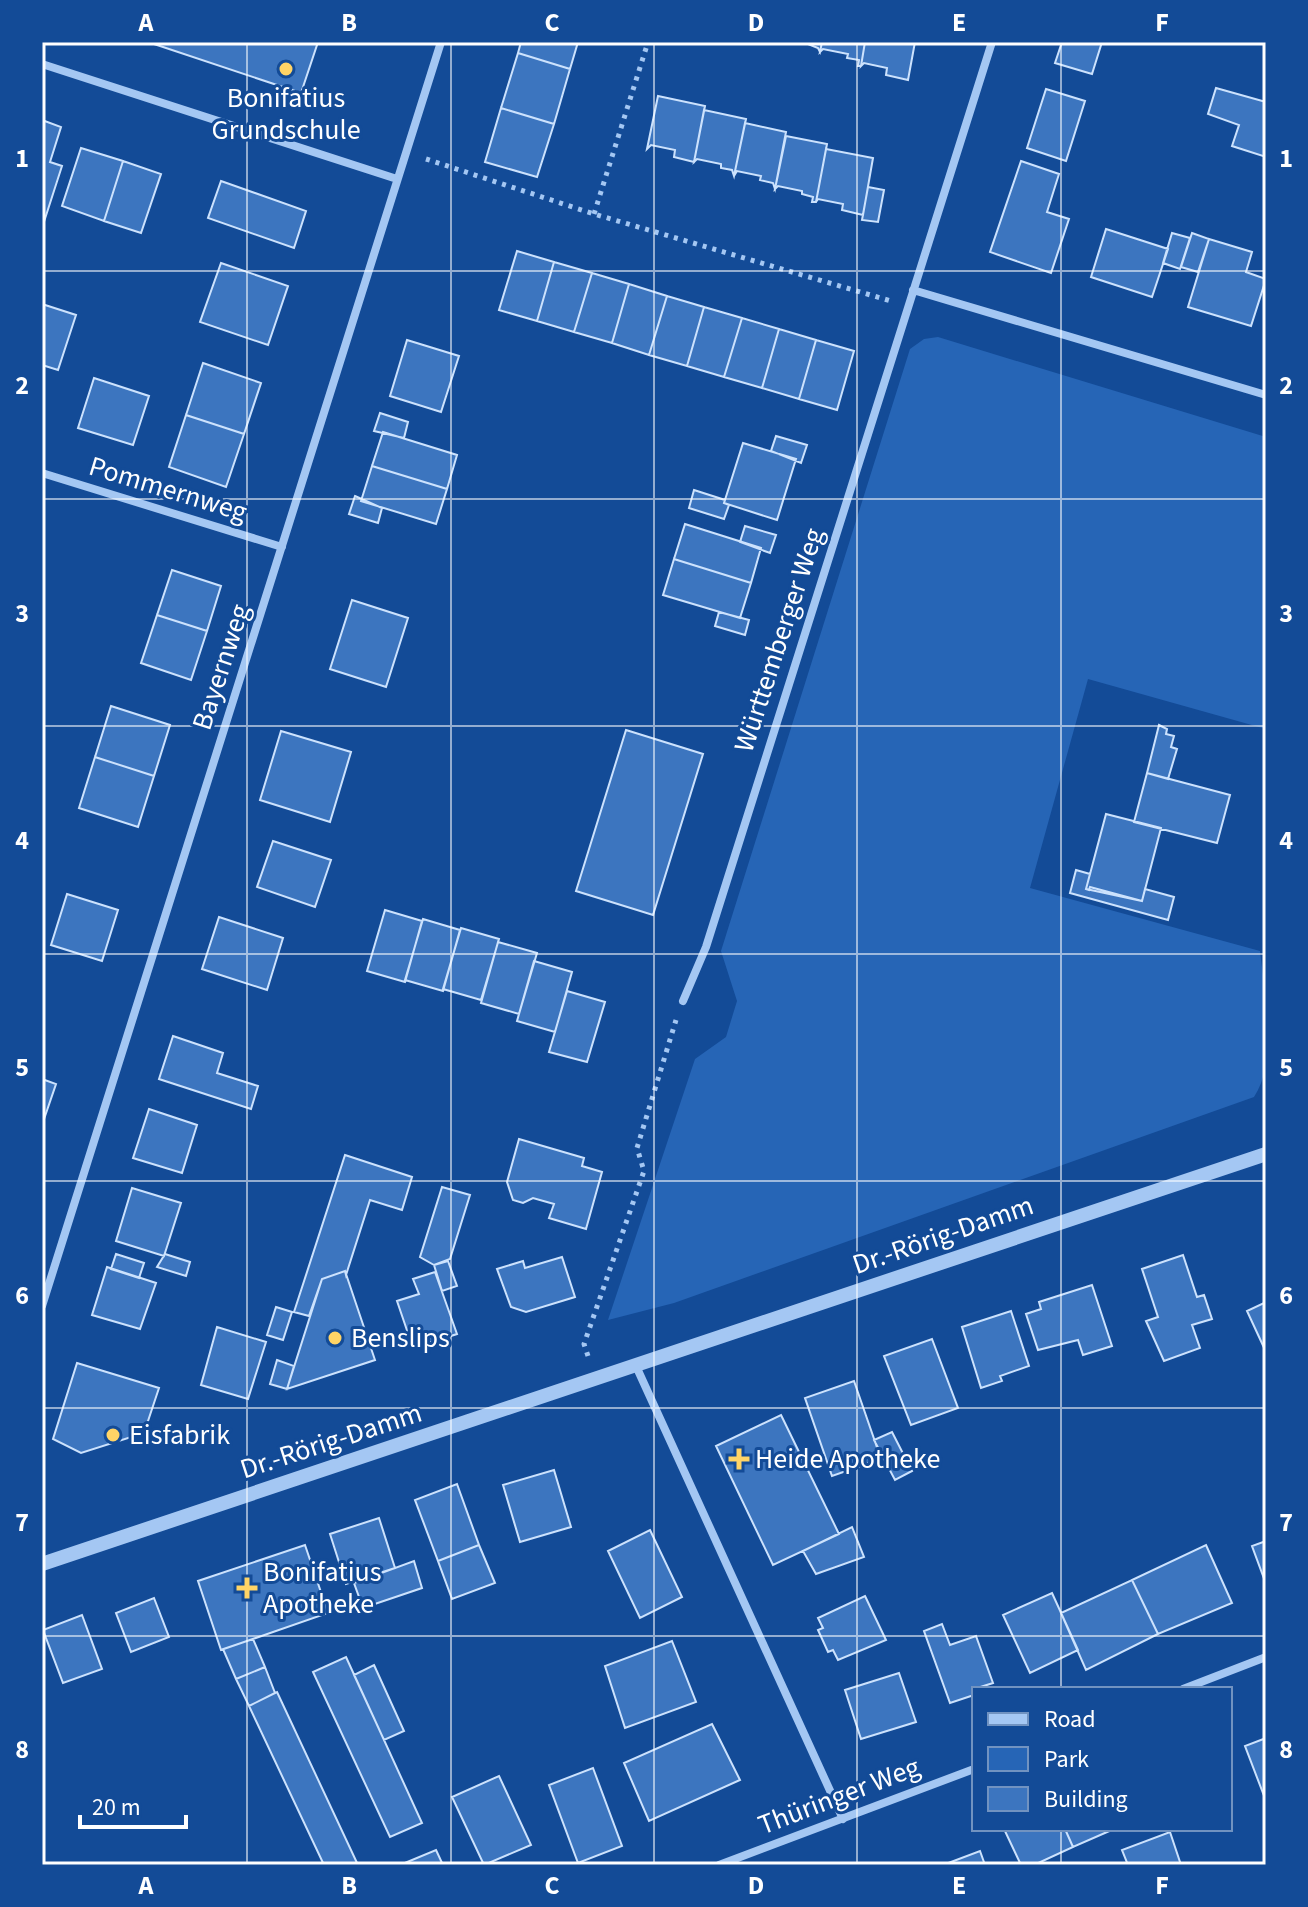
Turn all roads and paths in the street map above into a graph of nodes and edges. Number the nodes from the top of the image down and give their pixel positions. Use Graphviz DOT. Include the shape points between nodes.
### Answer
graph roads {
  1 [pos="441,42"];
  2 [pos="648,42"];
  3 [pos="992,42"];
  4 [pos="42,64"];
  5 [pos="406,153"];
  6 [pos="397,179"];
  7 [pos="594,214"];
  8 [pos="913,290"];
  9 [pos="908,306"];
  10 [pos="1266,395"];
  11 [pos="42,473"];
  12 [pos="282,547"];
  13 [pos="683,1001"];
  14 [pos="1266,1154"];
  15 [pos="42,1306"];
  16 [pos="636,1366"];
  17 [pos="595,1380"];
  18 [pos="42,1564"];
  19 [pos="1266,1657"];
  20 [pos="1188,1687"];
  21 [pos="972,1770"];
  22 [pos="843,1819"];
  23 [pos="719,1865"];
  1 -- 5 [label="street, Bayernweg"];
  2 -- 7 [label="path"];
  3 -- 8 [label="street, Württemberger Weg"];
  4 -- 6 [label="street"];
  5 -- 6 [label="street, Bayernweg"];
  5 -- 7 [label="path"];
  6 -- 12 [label="street, Bayernweg"];
  7 -- 9 [label="path"];
  8 -- 9 [label="street, Württemberger Weg"];
  8 -- 10 [label="street"];
  9 -- 13 [label="street, Württemberger Weg" via="706,947"];
  11 -- 12 [label="street, Pommernweg"];
  12 -- 15 [label="street, Bayernweg"];
  13 -- 17 [label="path" via="637,1148 644,1171 584,1344"];
  14 -- 16 [label="street, Dr.-Rörig-Damm"];
  16 -- 17 [label="street, Dr.-Rörig-Damm"];
  16 -- 22 [label="street"];
  17 -- 18 [label="street, Dr.-Rörig-Damm"];
  19 -- 20 [label="street"];
  21 -- 22 [label="street, Thüringer Weg"];
  22 -- 23 [label="street, Thüringer Weg"];
}
